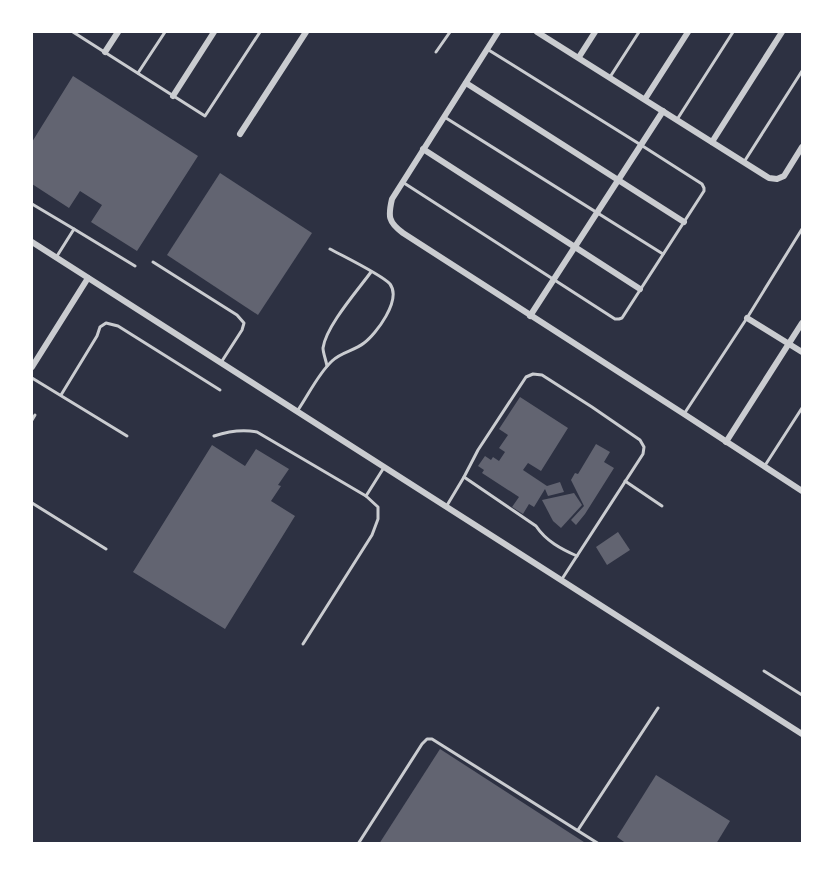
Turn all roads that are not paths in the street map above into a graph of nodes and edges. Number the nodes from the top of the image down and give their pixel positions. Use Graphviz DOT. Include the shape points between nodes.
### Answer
graph roads {
  1 [pos="74,32"];
  2 [pos="118,32"];
  3 [pos="165,32"];
  4 [pos="214,32"];
  5 [pos="260,32"];
  6 [pos="306,32"];
  7 [pos="450,32"];
  8 [pos="498,32"];
  9 [pos="595,32"];
  10 [pos="639,32"];
  11 [pos="688,32"];
  12 [pos="733,32"];
  13 [pos="782,32"];
  14 [pos="542,33"];
  15 [pos="487,50"];
  16 [pos="105,52"];
  17 [pos="436,52"];
  18 [pos="579,57"];
  19 [pos="802,71"];
  20 [pos="138,73"];
  21 [pos="610,77"];
  22 [pos="466,82"];
  23 [pos="173,96"];
  24 [pos="645,99"];
  25 [pos="663,111"];
  26 [pos="444,117"];
  27 [pos="677,120"];
  28 [pos="240,134"];
  29 [pos="712,142"];
  30 [pos="641,145"];
  31 [pos="802,147"];
  32 [pos="423,150"];
  33 [pos="744,162"];
  34 [pos="618,180"];
  35 [pos="403,182"];
  36 [pos="32,204"];
  37 [pos="597,212"];
  38 [pos="684,222"];
  39 [pos="74,229"];
  40 [pos="802,229"];
  41 [pos="32,242"];
  42 [pos="575,246"];
  43 [pos="330,249"];
  44 [pos="663,254"];
  45 [pos="56,258"];
  46 [pos="153,262"];
  47 [pos="135,266"];
  48 [pos="371,272"];
  49 [pos="88,278"];
  50 [pos="554,280"];
  51 [pos="640,289"];
  52 [pos="530,316"];
  53 [pos="747,318"];
  54 [pos="802,323"];
  55 [pos="790,344"];
  56 [pos="802,352"];
  57 [pos="221,363"];
  58 [pos="327,366"];
  59 [pos="32,367"];
  60 [pos="32,378"];
  61 [pos="219,390"];
  62 [pos="61,395"];
  63 [pos="802,408"];
  64 [pos="297,411"];
  65 [pos="684,414"];
  66 [pos="35,415"];
  67 [pos="32,420"];
  68 [pos="127,436"];
  69 [pos="214,436"];
  70 [pos="726,442"];
  71 [pos="384,467"];
  72 [pos="764,467"];
  73 [pos="464,477"];
  74 [pos="625,481"];
  75 [pos="802,491"];
  76 [pos="366,496"];
  77 [pos="32,503"];
  78 [pos="662,506"];
  79 [pos="446,507"];
  80 [pos="106,549"];
  81 [pos="577,556"];
  82 [pos="561,580"];
  83 [pos="303,644"];
  84 [pos="764,671"];
  85 [pos="802,695"];
  86 [pos="658,708"];
  87 [pos="802,734"];
  88 [pos="578,830"];
  89 [pos="358,843"];
  90 [pos="599,843"];
  1 -- 16 [label="lane"];
  2 -- 16 [label="street"];
  3 -- 20 [label="lane"];
  4 -- 23 [label="street"];
  5 -- 23 [label="lane" via="206,116"];
  6 -- 28 [label="street"];
  7 -- 17 [label="lane"];
  8 -- 15 [label="street"];
  9 -- 18 [label="street"];
  10 -- 21 [label="lane"];
  11 -- 24 [label="street"];
  12 -- 27 [label="lane"];
  13 -- 29 [label="street"];
  14 -- 18 [label="street"];
  15 -- 22 [label="street"];
  15 -- 30 [label="lane"];
  16 -- 20 [label="lane"];
  18 -- 21 [label="street"];
  19 -- 33 [label="lane"];
  20 -- 23 [label="lane"];
  21 -- 24 [label="street"];
  22 -- 26 [label="street"];
  22 -- 34 [label="street"];
  24 -- 25 [label="street"];
  25 -- 27 [label="street"];
  25 -- 30 [label="street"];
  26 -- 32 [label="street"];
  26 -- 37 [label="lane"];
  27 -- 29 [label="street"];
  29 -- 33 [label="street"];
  30 -- 34 [label="street"];
  30 -- 38 [label="lane" via="702,184 704,191"];
  31 -- 33 [label="street" via="784,176 777,179"];
  32 -- 35 [label="street"];
  32 -- 42 [label="street"];
  34 -- 37 [label="street"];
  34 -- 38 [label="street"];
  35 -- 50 [label="lane"];
  35 -- 52 [label="street" via="390,207 390,221 395,227"];
  36 -- 39 [label="lane"];
  37 -- 42 [label="street"];
  37 -- 44 [label="lane"];
  38 -- 44 [label="lane"];
  39 -- 45 [label="lane"];
  39 -- 47 [label="lane"];
  40 -- 53 [label="lane"];
  41 -- 45 [label="street"];
  42 -- 50 [label="street"];
  42 -- 51 [label="street"];
  43 -- 48 [label="lane"];
  44 -- 51 [label="lane"];
  45 -- 49 [label="street"];
  46 -- 57 [label="lane" via="244,323"];
  48 -- 58 [label="lane" via="326,338 323,350"];
  48 -- 58 [label="lane" via="390,285 394,296 391,306 366,342 342,353"];
  49 -- 57 [label="street"];
  49 -- 59 [label="street"];
  50 -- 51 [label="lane" via="615,319 622,318"];
  50 -- 52 [label="street"];
  52 -- 65 [label="street"];
  53 -- 55 [label="street"];
  53 -- 65 [label="lane"];
  54 -- 55 [label="street"];
  55 -- 56 [label="street"];
  55 -- 70 [label="street"];
  57 -- 64 [label="street"];
  58 -- 64 [label="lane"];
  60 -- 62 [label="lane"];
  61 -- 62 [label="lane" via="118,326 106,323"];
  62 -- 68 [label="lane"];
  63 -- 72 [label="lane"];
  64 -- 71 [label="street"];
  65 -- 70 [label="street"];
  66 -- 67 [label="lane"];
  69 -- 76 [label="lane" via="245,429 257,432"];
  70 -- 72 [label="street"];
  71 -- 76 [label="lane"];
  71 -- 79 [label="street"];
  72 -- 75 [label="street"];
  73 -- 74 [label="lane" via="526,376 533,374 542,375 640,440 643,454"];
  73 -- 79 [label="lane"];
  73 -- 81 [label="lane" via="536,526 561,549"];
  74 -- 78 [label="lane"];
  74 -- 81 [label="lane"];
  76 -- 83 [label="lane" via="378,507 372,535"];
  77 -- 80 [label="lane"];
  79 -- 82 [label="street"];
  81 -- 82 [label="lane"];
  82 -- 87 [label="street"];
  84 -- 85 [label="lane"];
  86 -- 88 [label="lane"];
  88 -- 89 [label="lane" via="427,739"];
  88 -- 90 [label="lane"];
}
